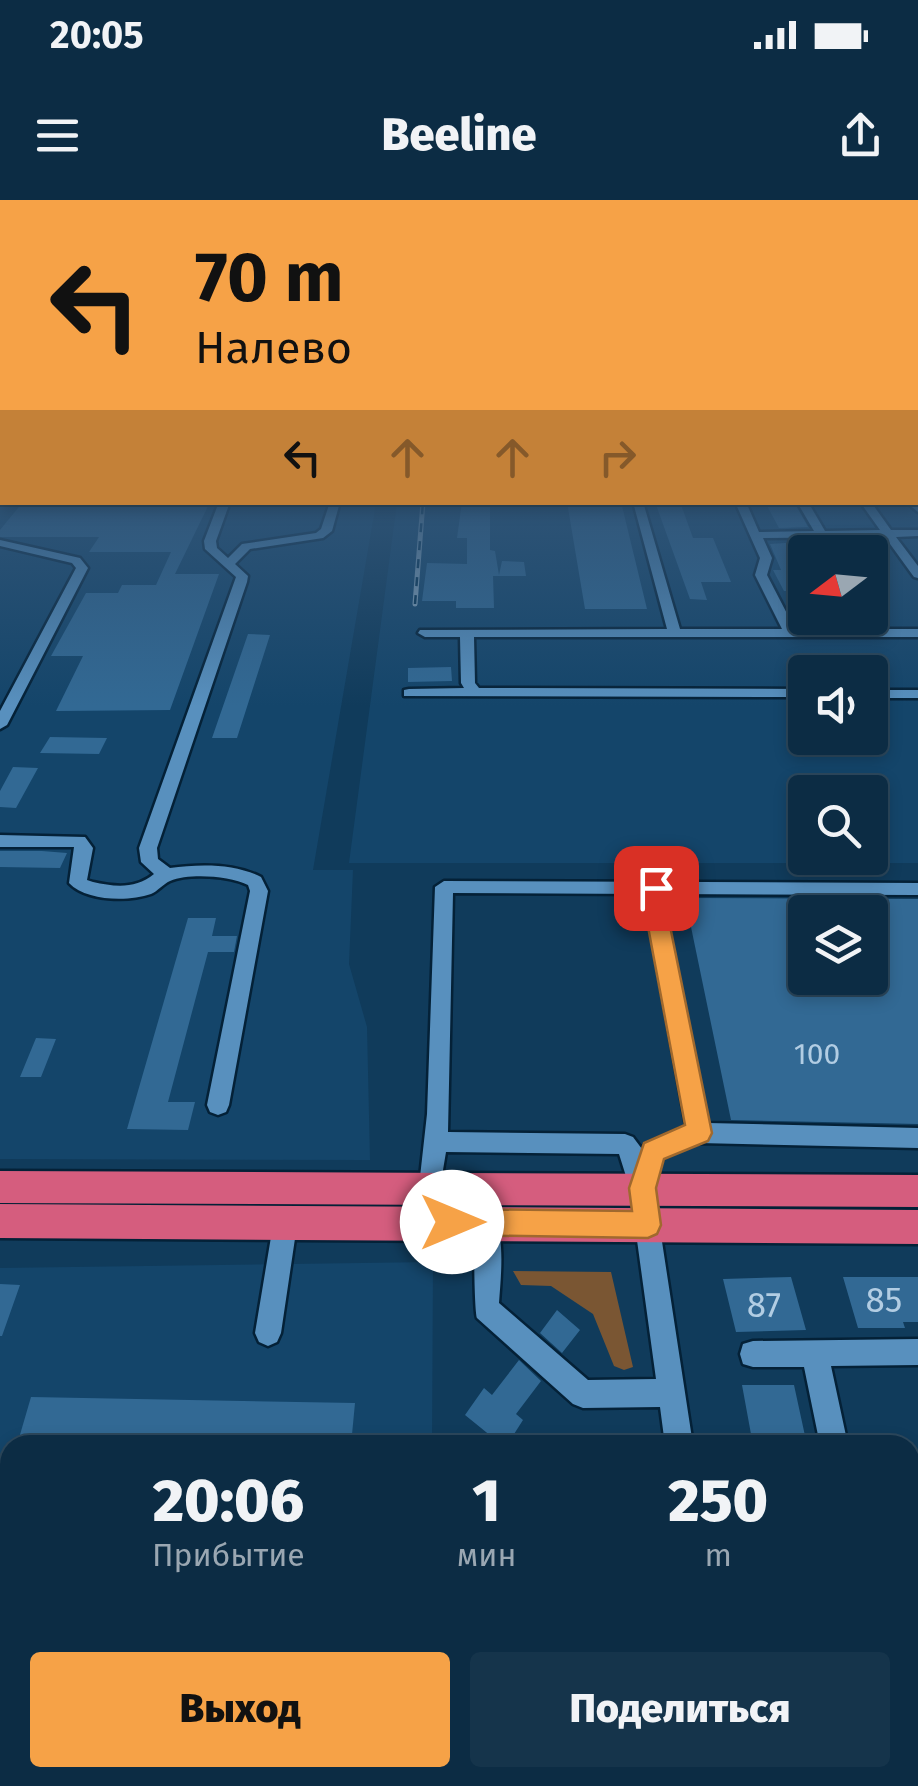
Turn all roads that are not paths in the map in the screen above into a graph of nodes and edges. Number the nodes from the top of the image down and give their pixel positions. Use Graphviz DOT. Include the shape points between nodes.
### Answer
graph roads {
  1 [pos="67,558"];
  2 [pos="220,558"];
  3 [pos="234,558"];
  4 [pos="653,558"];
  5 [pos="766,558"];
  6 [pos="227,565"];
  7 [pos="788,628"];
  8 [pos="426,633"];
  9 [pos="467,633"];
  10 [pos="674,633"];
  11 [pos="788,634"];
  12 [pos="888,634"];
  13 [pos="918,634"];
  14 [pos="475,692"];
  15 [pos="409,694"];
  16 [pos="788,694"];
  17 [pos="888,694"];
  18 [pos="918,694"];
  19 [pos="0,726"];
  20 [pos="0,841"];
  21 [pos="167,875"];
  22 [pos="656,888"];
  23 [pos="918,889"];
  24 [pos="218,1105"];
  25 [pos="699,1133"];
  26 [pos="918,1138"];
  27 [pos="436,1142"];
  28 [pos="431,1186"];
  29 [pos="0,1187"];
  30 [pos="918,1191"];
  31 [pos="645,1207"];
  32 [pos="0,1221"];
  33 [pos="486,1221"];
  34 [pos="285,1225"];
  35 [pos="918,1227"];
  36 [pos="268,1333"];
  37 [pos="814,1352"];
  38 [pos="918,1352"];
  39 [pos="753,1354"];
  40 [pos="671,1393"];
  41 [pos="677,1435"];
  42 [pos="832,1435"];
  1 -- 19 [label="street" via="82,568"];
  2 -- 6 [label="street"];
  3 -- 6 [label="street"];
  4 -- 10 [label="street"];
  5 -- 7 [label="street" via="761,575"];
  6 -- 21 [label="street" via="242,582 148,848 150,862"];
  8 -- 9 [label="street"];
  9 -- 10 [label="street"];
  9 -- 14 [label="street" via="468,683"];
  10 -- 11 [label="street"];
  12 -- 13 [label="street"];
  14 -- 15 [label="street"];
  14 -- 16 [label="street"];
  17 -- 18 [label="street"];
  20 -- 21 [label="street" via="79,841 81,887 141,890"];
  21 -- 24 [label="street" via="237,873 248,875 259,891"];
  22 -- 23 [label="street"];
  22 -- 25 [label="street"];
  22 -- 27 [label="street" via="444,888"];
  25 -- 26 [label="street"];
  25 -- 31 [label="street" via="653,1151"];
  27 -- 28 [label="street"];
  27 -- 31 [label="street" via="625,1144"];
  28 -- 29 [label="highway"];
  28 -- 31 [label="highway"];
  30 -- 31 [label="highway"];
  31 -- 33 [label="highway"];
  31 -- 35 [label="highway"];
  31 -- 40 [label="street"];
  32 -- 34 [label="highway"];
  33 -- 34 [label="highway"];
  33 -- 40 [label="street" via="486,1309 583,1394"];
  34 -- 36 [label="street"];
  37 -- 38 [label="street"];
  37 -- 39 [label="street"];
  37 -- 42 [label="street"];
  40 -- 41 [label="street"];
}
